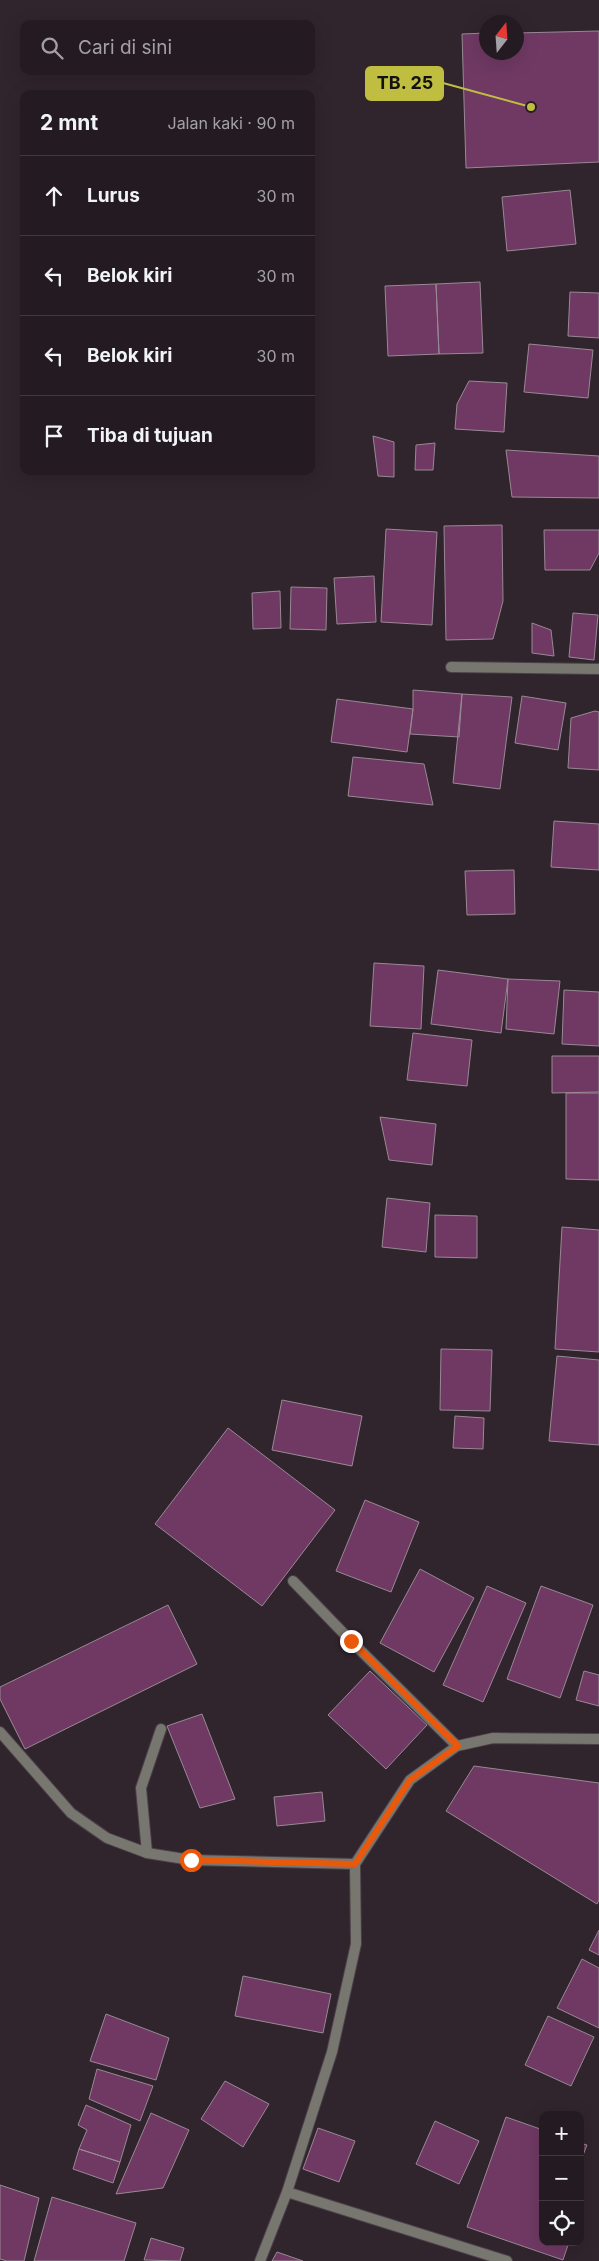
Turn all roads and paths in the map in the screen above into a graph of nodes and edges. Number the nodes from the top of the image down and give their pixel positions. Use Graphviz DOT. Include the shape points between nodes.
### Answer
graph roads {
  1 [pos="452,666"];
  2 [pos="599,669"];
  3 [pos="293,1581"];
  4 [pos="161,1729"];
  5 [pos="0,1732"];
  6 [pos="599,1739"];
  7 [pos="458,1746"];
  8 [pos="147,1853"];
  9 [pos="355,1864"];
  10 [pos="287,2192"];
  11 [pos="260,2261"];
  12 [pos="507,2261"];
  1 -- 2 [label="street"];
  3 -- 7 [label="street"];
  4 -- 8 [label="street" via="141,1788"];
  5 -- 8 [label="street" via="71,1813 107,1838"];
  6 -- 7 [label="street" via="493,1738"];
  7 -- 9 [label="street" via="410,1780"];
  8 -- 9 [label="street" via="191,1860"];
  9 -- 10 [label="street" via="356,1944 332,2052"];
  10 -- 11 [label="street"];
  10 -- 12 [label="street"];
}
